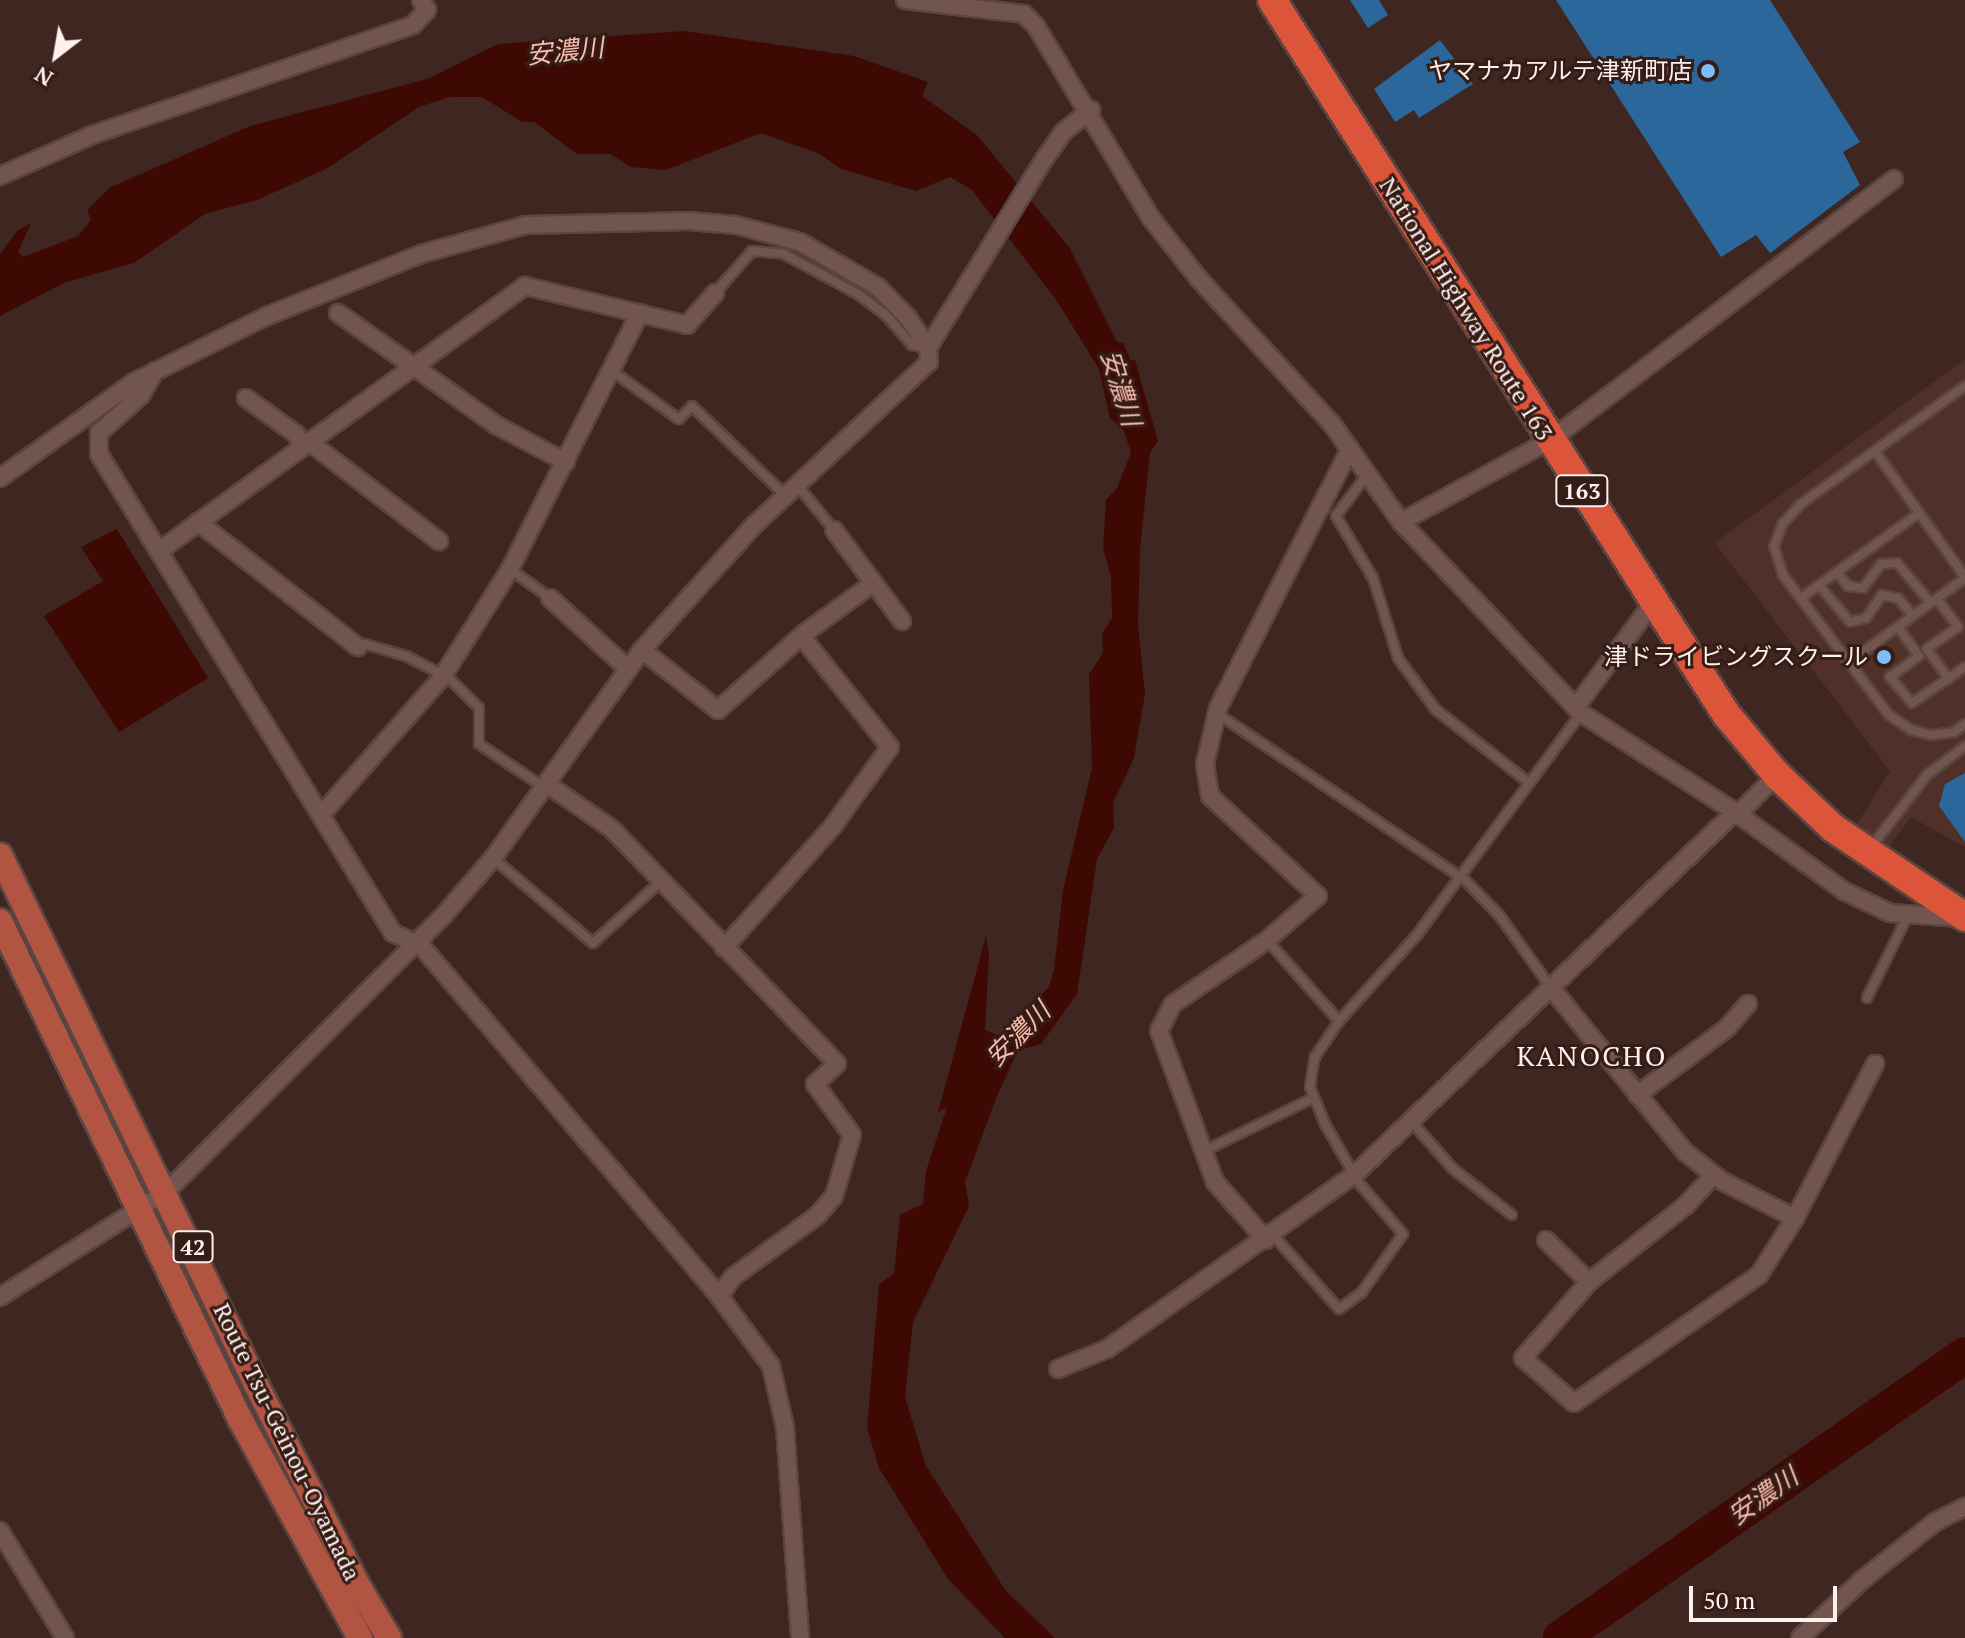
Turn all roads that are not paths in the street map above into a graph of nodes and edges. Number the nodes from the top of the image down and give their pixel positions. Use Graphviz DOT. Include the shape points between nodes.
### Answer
graph roads {
  1 [pos="421,0"];
  2 [pos="905,0"];
  3 [pos="1272,0"];
  4 [pos="1028,7"];
  5 [pos="1091,110"];
  6 [pos="0,176"];
  7 [pos="1894,179"];
  8 [pos="715,293"];
  9 [pos="338,313"];
  10 [pos="640,313"];
  11 [pos="928,348"];
  12 [pos="412,366"];
  13 [pos="156,370"];
  14 [pos="611,370"];
  15 [pos="1965,386"];
  16 [pos="246,398"];
  17 [pos="1549,441"];
  18 [pos="305,443"];
  19 [pos="1350,449"];
  20 [pos="1875,451"];
  21 [pos="566,462"];
  22 [pos="1366,476"];
  23 [pos="0,478"];
  24 [pos="793,491"];
  25 [pos="1919,513"];
  26 [pos="198,522"];
  27 [pos="1401,522"];
  28 [pos="834,530"];
  29 [pos="439,541"];
  30 [pos="159,551"];
  31 [pos="510,569"];
  32 [pos="1837,572"];
  33 [pos="1965,578"];
  34 [pos="872,584"];
  35 [pos="1819,585"];
  36 [pos="550,598"];
  37 [pos="1801,598"];
  38 [pos="1655,600"];
  39 [pos="1934,601"];
  40 [pos="1913,616"];
  41 [pos="902,621"];
  42 [pos="1898,627"];
  43 [pos="802,637"];
  44 [pos="358,647"];
  45 [pos="642,650"];
  46 [pos="1849,662"];
  47 [pos="1965,667"];
  48 [pos="627,668"];
  49 [pos="443,676"];
  50 [pos="1949,679"];
  51 [pos="1578,710"];
  52 [pos="1218,713"];
  53 [pos="1965,724"];
  54 [pos="1965,746"];
  55 [pos="1777,775"];
  56 [pos="1528,782"];
  57 [pos="546,786"];
  58 [pos="1737,813"];
  59 [pos="321,815"];
  60 [pos="1866,854"];
  61 [pos="0,855"];
  62 [pos="493,858"];
  63 [pos="1456,877"];
  64 [pos="660,882"];
  65 [pos="1907,917"];
  66 [pos="1965,917"];
  67 [pos="0,921"];
  68 [pos="1267,940"];
  69 [pos="416,942"];
  70 [pos="724,948"];
  71 [pos="1552,989"];
  72 [pos="1867,998"];
  73 [pos="1748,1004"];
  74 [pos="1339,1021"];
  75 [pos="1875,1064"];
  76 [pos="1637,1095"];
  77 [pos="1313,1098"];
  78 [pos="1410,1120"];
  79 [pos="1200,1153"];
  80 [pos="1354,1175"];
  81 [pos="1714,1175"];
  82 [pos="167,1191"];
  83 [pos="138,1211"];
  84 [pos="1512,1215"];
  85 [pos="1795,1218"];
  86 [pos="1269,1238"];
  87 [pos="1546,1240"];
  88 [pos="1589,1282"];
  89 [pos="719,1296"];
  90 [pos="0,1297"];
  91 [pos="1058,1369"];
  92 [pos="1965,1507"];
  93 [pos="0,1531"];
  94 [pos="65,1638"];
  95 [pos="360,1638"];
  96 [pos="389,1638"];
  97 [pos="800,1638"];
  98 [pos="1800,1638"];
  1 -- 6 [label="street" via="427,10 413,25 92,135"];
  2 -- 4 [label="street"];
  3 -- 17 [label="highway, National Highway Route 163 / 163"];
  4 -- 5 [label="street"];
  5 -- 11 [label="street" via="1063,132 1043,161"];
  5 -- 19 [label="street" via="1170,242"];
  7 -- 17 [label="street"];
  8 -- 10 [label="street" via="687,325"];
  8 -- 11 [label="lane" via="752,251 784,254 858,294 912,345"];
  9 -- 12 [label="street"];
  10 -- 12 [label="street" via="525,286"];
  10 -- 14 [label="street"];
  11 -- 13 [label="street" via="878,287 800,242 736,225 627,219 526,225 421,254 267,316"];
  11 -- 24 [label="street" via="929,362"];
  12 -- 18 [label="street"];
  12 -- 21 [label="street" via="496,425"];
  13 -- 23 [label="street"];
  13 -- 30 [label="street" via="141,395 99,433 99,454"];
  14 -- 21 [label="street"];
  14 -- 24 [label="lane" via="679,419 692,406"];
  15 -- 20 [label="lane"];
  16 -- 18 [label="street"];
  17 -- 27 [label="street"];
  17 -- 38 [label="highway, National Highway Route 163 / 163"];
  18 -- 26 [label="street"];
  18 -- 29 [label="street"];
  19 -- 22 [label="street"];
  19 -- 52 [label="street"];
  20 -- 25 [label="lane"];
  20 -- 37 [label="lane" via="1783,523 1774,546 1776,559"];
  21 -- 31 [label="street"];
  22 -- 27 [label="street"];
  22 -- 56 [label="lane" via="1336,516 1373,578 1398,658 1435,709"];
  24 -- 28 [label="lane"];
  24 -- 45 [label="street" via="714,568"];
  25 -- 32 [label="lane"];
  25 -- 33 [label="lane"];
  26 -- 30 [label="street"];
  26 -- 44 [label="street"];
  27 -- 51 [label="street"];
  28 -- 34 [label="street"];
  30 -- 59 [label="street"];
  31 -- 36 [label="lane"];
  31 -- 49 [label="street"];
  32 -- 35 [label="lane"];
  32 -- 39 [label="lane" via="1848,586 1863,588 1878,566 1897,563"];
  33 -- 39 [label="lane"];
  34 -- 41 [label="street"];
  34 -- 43 [label="street"];
  35 -- 37 [label="lane"];
  35 -- 40 [label="lane" via="1850,622 1866,618 1882,595 1898,598"];
  36 -- 48 [label="street"];
  37 -- 46 [label="lane"];
  38 -- 51 [label="street"];
  38 -- 55 [label="highway, National Highway Route 163 / 163" via="1726,714"];
  39 -- 40 [label="lane"];
  39 -- 50 [label="lane" via="1958,627 1927,649"];
  40 -- 42 [label="lane"];
  42 -- 46 [label="lane"];
  42 -- 50 [label="lane" via="1919,656 1890,677 1907,700 1916,703"];
  43 -- 45 [label="street" via="718,710"];
  43 -- 70 [label="street" via="890,747 833,826"];
  44 -- 49 [label="lane" via="365,644 406,656"];
  45 -- 48 [label="street"];
  46 -- 53 [label="lane" via="1899,724 1931,735 1954,732"];
  47 -- 50 [label="lane"];
  48 -- 57 [label="street"];
  49 -- 57 [label="lane" via="479,708 479,744"];
  49 -- 59 [label="street"];
  51 -- 56 [label="lane"];
  51 -- 58 [label="street"];
  52 -- 63 [label="lane" via="1228,725"];
  52 -- 68 [label="street" via="1205,764 1210,796 1318,896"];
  54 -- 60 [label="lane" via="1927,775"];
  55 -- 58 [label="street"];
  55 -- 60 [label="highway, National Highway Route 163 / 163"];
  56 -- 63 [label="lane"];
  57 -- 62 [label="street"];
  57 -- 64 [label="street" via="602,820"];
  58 -- 65 [label="street" via="1844,891"];
  58 -- 71 [label="street"];
  59 -- 69 [label="street" via="393,933"];
  60 -- 66 [label="highway, National Highway Route 163 / 163"];
  61 -- 82 [label="main road, Route Tsu-Geinou-Oyamada / 42"];
  62 -- 64 [label="lane" via="593,943"];
  62 -- 69 [label="street"];
  63 -- 71 [label="lane" via="1499,915"];
  63 -- 74 [label="lane" via="1417,935"];
  64 -- 70 [label="street"];
  65 -- 66 [label="street"];
  65 -- 72 [label="lane"];
  67 -- 83 [label="main road, Route Tsu-Geinou-Oyamada / 42"];
  68 -- 74 [label="lane"];
  68 -- 79 [label="street" via="1173,1004 1160,1024 1163,1051"];
  69 -- 82 [label="street"];
  69 -- 89 [label="street"];
  70 -- 89 [label="street" via="837,1064 815,1084 852,1135 838,1188 825,1209 733,1277"];
  71 -- 76 [label="street"];
  71 -- 78 [label="street"];
  73 -- 76 [label="street" via="1727,1028"];
  74 -- 77 [label="lane" via="1315,1057"];
  75 -- 85 [label="street"];
  76 -- 81 [label="street" via="1685,1152"];
  77 -- 79 [label="lane"];
  77 -- 80 [label="lane"];
  78 -- 80 [label="street"];
  78 -- 84 [label="lane" via="1452,1168"];
  79 -- 86 [label="street" via="1215,1182"];
  80 -- 86 [label="street"];
  80 -- 86 [label="lane" via="1403,1234 1362,1292 1339,1309"];
  81 -- 85 [label="street"];
  81 -- 88 [label="street" via="1686,1205"];
  82 -- 83 [label="street"];
  82 -- 96 [label="main road, Route Tsu-Geinou-Oyamada / 42" via="269,1410"];
  83 -- 90 [label="street"];
  83 -- 95 [label="main road, Route Tsu-Geinou-Oyamada / 42" via="240,1419"];
  85 -- 88 [label="street" via="1759,1275 1574,1403 1523,1358"];
  86 -- 91 [label="street" via="1098,1355"];
  87 -- 88 [label="street"];
  89 -- 97 [label="street" via="771,1366 779,1388"];
  92 -- 98 [label="street" via="1935,1522"];
  93 -- 94 [label="street"];
}
